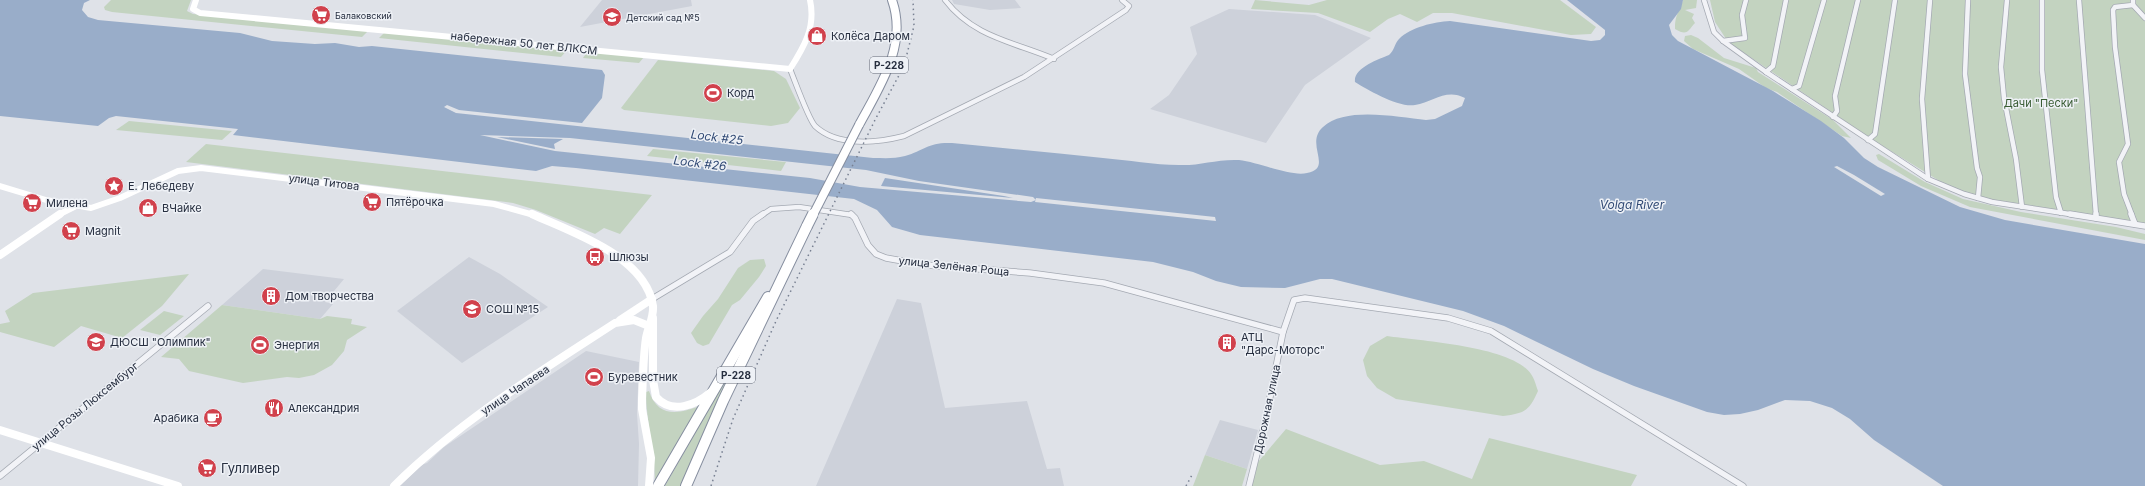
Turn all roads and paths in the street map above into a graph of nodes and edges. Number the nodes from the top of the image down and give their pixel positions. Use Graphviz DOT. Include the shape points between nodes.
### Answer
graph roads {
  1 [pos="196,0"];
  2 [pos="810,0"];
  3 [pos="892,0"];
  4 [pos="945,0"];
  5 [pos="1122,0"];
  6 [pos="1704,0"];
  7 [pos="1746,0"];
  8 [pos="1786,0"];
  9 [pos="1824,0"];
  10 [pos="1858,0"];
  11 [pos="1895,0"];
  12 [pos="1930,0"];
  13 [pos="1968,0"];
  14 [pos="2008,0"];
  15 [pos="2042,0"];
  16 [pos="2079,0"];
  17 [pos="2133,2"];
  18 [pos="2145,18"];
  19 [pos="1723,41"];
  20 [pos="1054,59"];
  21 [pos="790,70"];
  22 [pos="1766,72"];
  23 [pos="1792,89"];
  24 [pos="1833,117"];
  25 [pos="1868,140"];
  26 [pos="1928,178"];
  27 [pos="0,186"];
  28 [pos="1978,198"];
  29 [pos="76,206"];
  30 [pos="2022,207"];
  31 [pos="2061,213"];
  32 [pos="2096,218"];
  33 [pos="2135,224"];
  34 [pos="2145,226"];
  35 [pos="0,255"];
  36 [pos="787,265"];
  37 [pos="652,300"];
  38 [pos="208,306"];
  39 [pos="653,313"];
  40 [pos="614,323"];
  41 [pos="649,326"];
  42 [pos="1282,332"];
  43 [pos="716,387"];
  44 [pos="0,430"];
  45 [pos="40,442"];
  46 [pos="0,476"];
  47 [pos="178,486"];
  48 [pos="394,486"];
  49 [pos="649,486"];
  50 [pos="658,486"];
  51 [pos="686,486"];
  52 [pos="1249,486"];
  53 [pos="1743,486"];
  1 -- 21 [label="street, набережная 50 лет ВЛКСМ" via="193,9 200,13"];
  2 -- 21 [label="street" via="813,25 803,49"];
  3 -- 36 [label="highway, Р-228, bridge" via="898,22 894,48 881,83"];
  4 -- 20 [label="street" via="951,11 967,25"];
  5 -- 20 [label="street" via="1129,6 1126,10"];
  6 -- 19 [label="street" via="1714,32"];
  7 -- 19 [label="street" via="1742,15 1745,38"];
  8 -- 22 [label="street" via="1773,66"];
  9 -- 23 [label="street" via="1804,74 1799,86"];
  10 -- 24 [label="street" via="1835,96 1837,111"];
  11 -- 25 [label="street" via="1875,134"];
  12 -- 26 [label="street" via="1922,99"];
  13 -- 28 [label="street" via="1965,74 1976,168 1980,177"];
  14 -- 30 [label="street" via="2001,67"];
  15 -- 31 [label="street" via="2042,70 2056,198"];
  16 -- 32 [label="street"];
  17 -- 18 [label="street"];
  17 -- 33 [label="street" via="2115,7 2113,10 2128,144 2119,162 2124,194"];
  19 -- 22 [label="street"];
  20 -- 21 [label="street" via="1024,77 904,136 880,141 836,138 821,132 814,125"];
  22 -- 23 [label="street"];
  23 -- 24 [label="street"];
  24 -- 25 [label="street"];
  25 -- 26 [label="street"];
  26 -- 28 [label="street"];
  27 -- 29 [label="street, улица Титова" via="26,195"];
  28 -- 30 [label="street"];
  29 -- 35 [label="street"];
  29 -- 37 [label="street, улица Титова" via="91,208 104,205 178,171 201,168 494,204 527,212 557,224 617,256 641,277"];
  30 -- 31 [label="street"];
  31 -- 32 [label="street"];
  32 -- 33 [label="street"];
  33 -- 34 [label="street"];
  36 -- 43 [label="highway, Р-228"];
  36 -- 51 [label="highway, Р-228"];
  37 -- 39 [label="street, улица Титова"];
  37 -- 40 [label="street"];
  37 -- 42 [label="street, улица Зелёная Роща" via="730,252 753,221 764,213 781,207 799,206 851,214 868,245 876,254 886,258 925,265 1030,273 1104,283"];
  38 -- 45 [label="street, улица Розы Люксембург"];
  39 -- 41 [label="street, улица Титова"];
  39 -- 43 [label="street" via="653,388 657,398 668,405 686,406 700,401"];
  40 -- 41 [label="street, улица Чапаева" via="634,320"];
  40 -- 48 [label="street, улица Чапаева" via="433,448"];
  41 -- 49 [label="street, улица Титова" via="642,409 651,458"];
  42 -- 52 [label="street, Дорожная улица" via="1266,417"];
  42 -- 53 [label="street, Дорожная улица" via="1294,300 1305,298 1448,318 1491,331"];
  43 -- 50 [label="highway, Р-228"];
  44 -- 45 [label="street"];
  45 -- 46 [label="street, улица Розы Люксембург"];
  45 -- 47 [label="street"];
}
